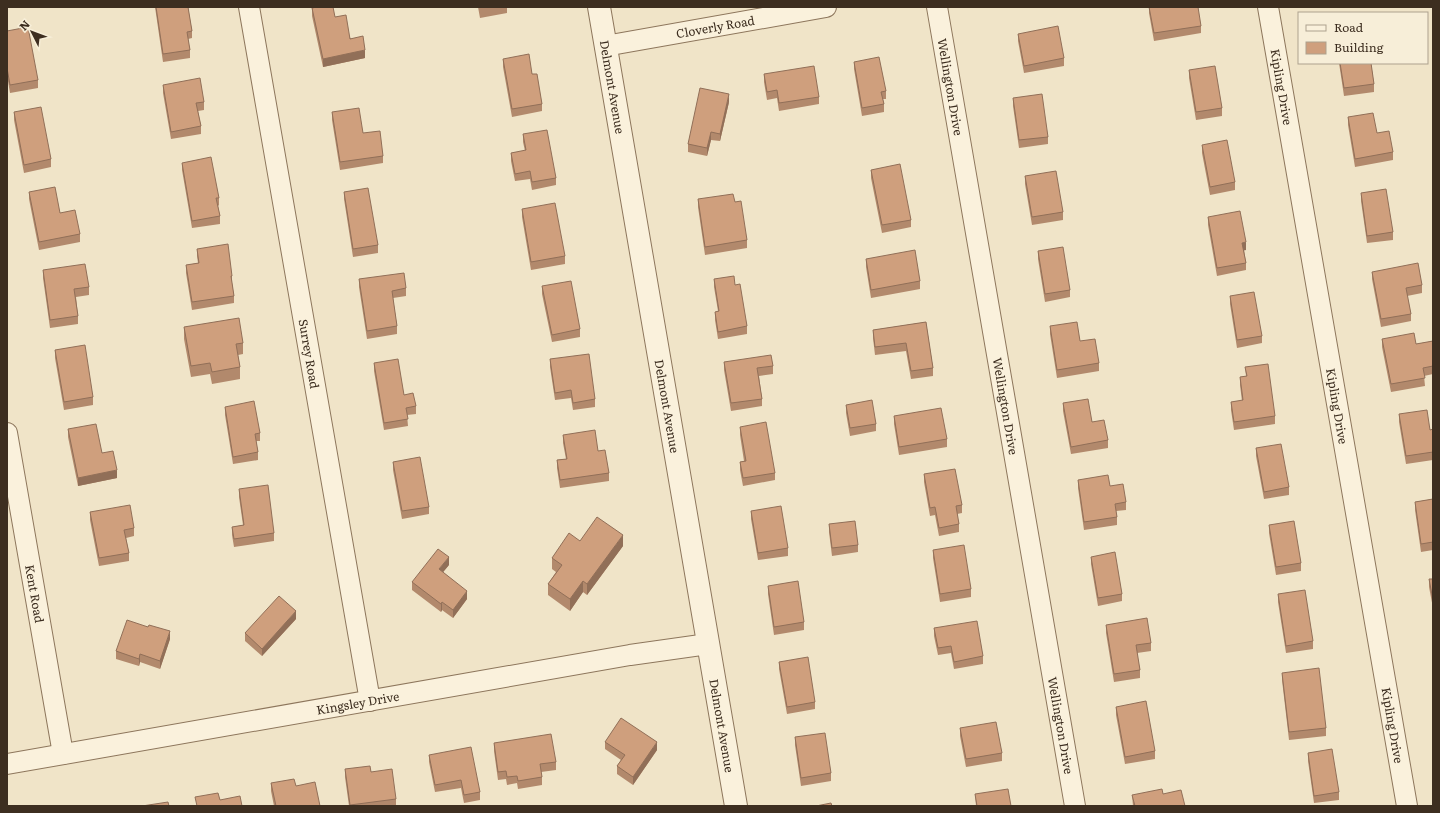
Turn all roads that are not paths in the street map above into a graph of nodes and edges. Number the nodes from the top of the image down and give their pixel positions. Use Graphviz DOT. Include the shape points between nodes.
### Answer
graph roads {
  1 [pos="249,7"];
  2 [pos="598,7"];
  3 [pos="826,7"];
  4 [pos="937,7"];
  5 [pos="1268,7"];
  6 [pos="605,46"];
  7 [pos="7,432"];
  8 [pos="708,644"];
  9 [pos="370,701"];
  10 [pos="63,754"];
  11 [pos="7,764"];
  12 [pos="736,806"];
  13 [pos="1075,806"];
  14 [pos="1407,806"];
  1 -- 9 [label="street, Surrey Road"];
  2 -- 6 [label="street, Delmont Avenue"];
  3 -- 6 [label="street, Cloverly Road"];
  4 -- 13 [label="street, Wellington Drive"];
  5 -- 14 [label="street, Kipling Drive"];
  6 -- 8 [label="street, Delmont Avenue"];
  7 -- 10 [label="street, Kent Road"];
  8 -- 9 [label="street, Kingsley Drive" via="630,655"];
  8 -- 12 [label="street, Delmont Avenue"];
  9 -- 10 [label="street, Kingsley Drive"];
  10 -- 11 [label="street, Kingsley Drive"];
}
